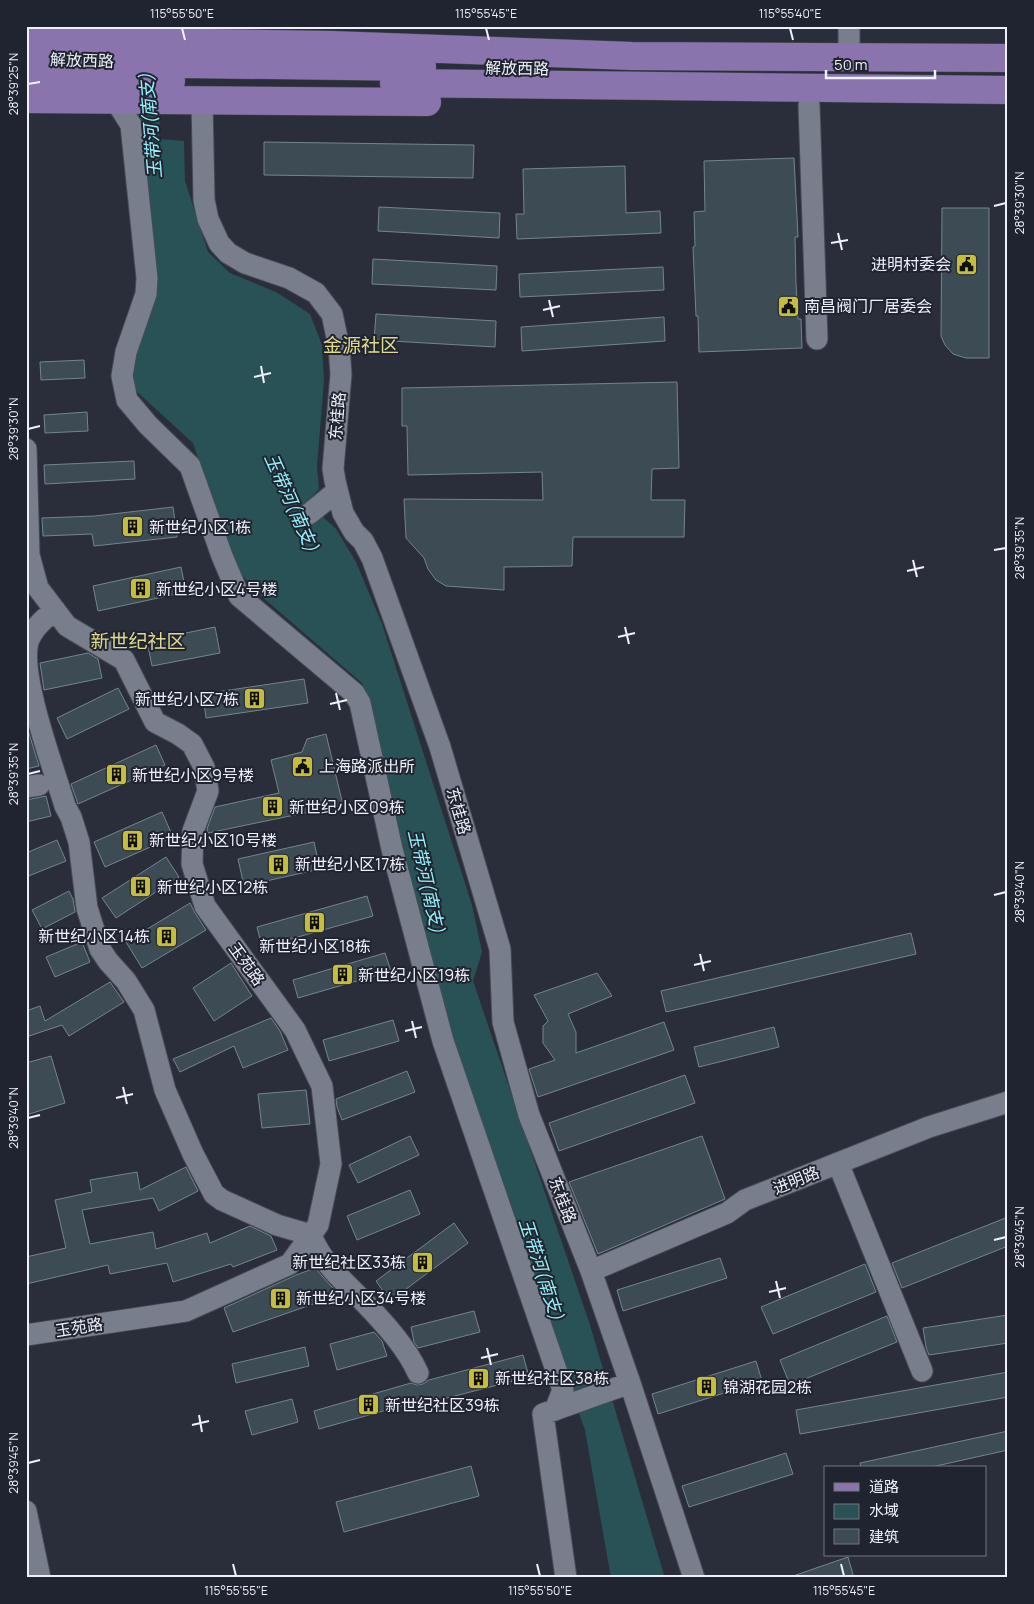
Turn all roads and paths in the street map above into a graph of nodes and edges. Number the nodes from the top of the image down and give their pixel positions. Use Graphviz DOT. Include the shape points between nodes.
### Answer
graph roads {
  1 [pos="849,26"];
  2 [pos="26,36"];
  3 [pos="849,57"];
  4 [pos="26,58"];
  5 [pos="1008,58"];
  6 [pos="91,62"];
  7 [pos="187,69"];
  8 [pos="1008,74"];
  9 [pos="26,78"];
  10 [pos="1008,90"];
  11 [pos="26,99"];
  12 [pos="809,105"];
  13 [pos="1008,107"];
  14 [pos="817,339"];
  15 [pos="26,449"];
  16 [pos="26,463"];
  17 [pos="337,490"];
  18 [pos="27,513"];
  19 [pos="309,514"];
  20 [pos="29,563"];
  21 [pos="55,610"];
  22 [pos="1008,1102"];
  23 [pos="838,1163"];
  24 [pos="311,1235"];
  25 [pos="591,1271"];
  26 [pos="26,1335"];
  27 [pos="922,1371"];
  28 [pos="418,1374"];
  29 [pos="625,1385"];
  30 [pos="555,1410"];
  31 [pos="26,1511"];
  32 [pos="40,1578"];
  33 [pos="566,1578"];
  34 [pos="694,1578"];
  1 -- 3 [label="street"];
  2 -- 6 [label="main road"];
  3 -- 5 [label="main road"];
  3 -- 7 [label="main road" via="632,56 331,45"];
  4 -- 6 [label="main road, 解放西路"];
  6 -- 7 [label="main road"];
  6 -- 7 [label="main road"];
  6 -- 9 [label="main road, 解放西路"];
  6 -- 11 [label="main road"];
  6 -- 30 [label="street" via="131,125 148,278 146,294 126,352 122,376 127,400 190,466 222,556 237,572 239,596 354,693 360,703 392,849 443,1041 563,1390"];
  7 -- 8 [label="main road, 解放西路"];
  7 -- 10 [label="main road, 解放西路"];
  7 -- 12 [label="main road"];
  7 -- 17 [label="street, 东桂路" via="204,200 216,238 228,253 245,263 289,278 316,293 332,314 341,374 333,469"];
  12 -- 13 [label="main road"];
  12 -- 14 [label="street"];
  15 -- 16 [label="street, 玉苑路"];
  16 -- 18 [label="street, 玉苑路"];
  17 -- 19 [label="street"];
  17 -- 25 [label="street, 东桂路" via="348,521 372,558 440,747 500,949 503,1022 530,1114"];
  18 -- 20 [label="street, 玉苑路"];
  20 -- 21 [label="street, 玉苑路" via="38,588"];
  21 -- 24 [label="street, 玉苑路" via="67,626 124,660 155,722 192,744 204,767 208,791 193,831 192,864 205,906 295,1030 322,1086 331,1164 318,1225"];
  21 -- 24 [label="street" via="36,626 28,642 27,664 32,698 79,842 86,908 100,949 144,1010 164,1090 214,1194 277,1225"];
  22 -- 23 [label="street, 进明路" via="929,1127"];
  23 -- 25 [label="street, 进明路" via="745,1200 727,1213"];
  23 -- 27 [label="street"];
  24 -- 26 [label="street, 玉苑路" via="290,1264 186,1311"];
  24 -- 28 [label="street" via="318,1252 405,1349"];
  25 -- 29 [label="street, 东桂路"];
  29 -- 30 [label="street"];
  29 -- 34 [label="street, 东桂路"];
  30 -- 33 [label="street" via="543,1414"];
  31 -- 32 [label="street"];
}
